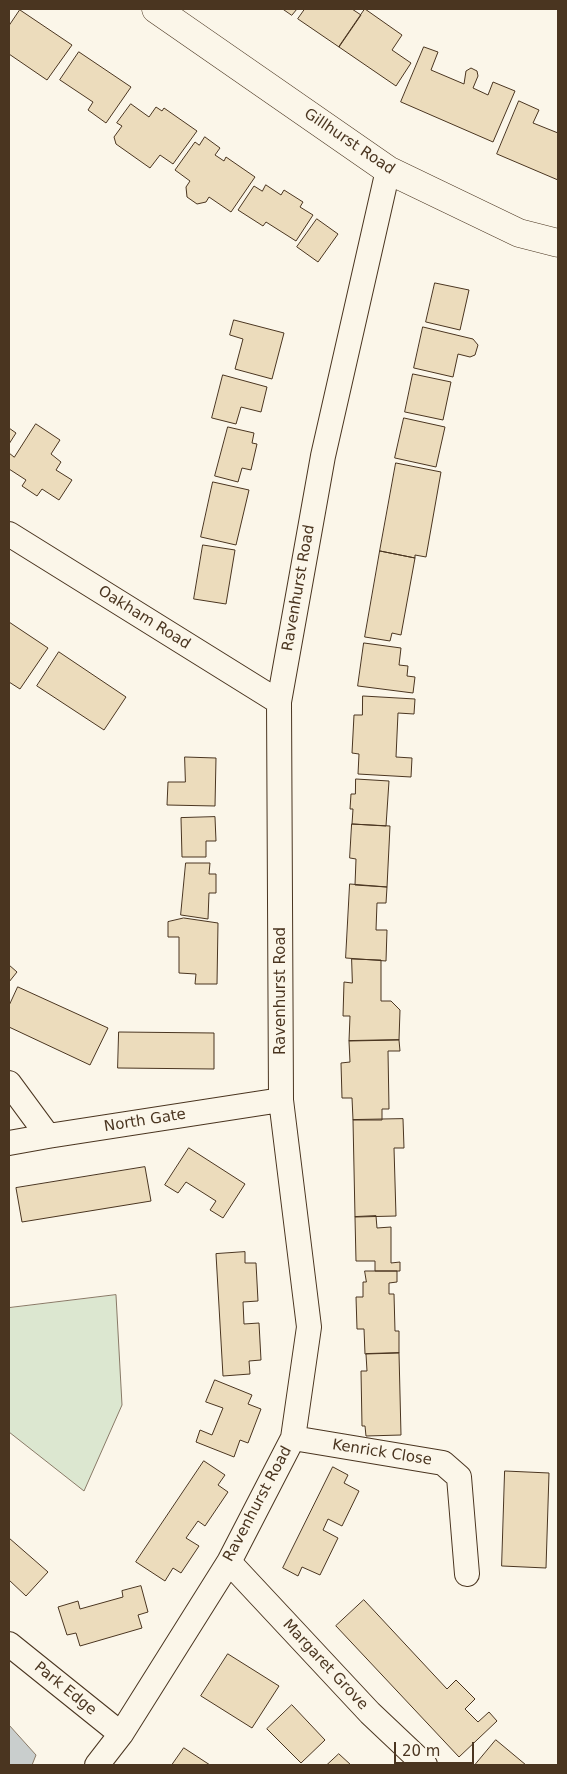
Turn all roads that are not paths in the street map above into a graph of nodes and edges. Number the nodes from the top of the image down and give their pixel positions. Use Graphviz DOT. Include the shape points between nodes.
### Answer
graph roads {
  1 [pos="156,9"];
  2 [pos="388,170"];
  3 [pos="558,243"];
  4 [pos="9,534"];
  5 [pos="279,702"];
  6 [pos="9,1083"];
  7 [pos="281,1100"];
  8 [pos="48,1136"];
  9 [pos="9,1144"];
  10 [pos="293,1438"];
  11 [pos="228,1562"];
  12 [pos="467,1574"];
  13 [pos="9,1644"];
  14 [pos="121,1734"];
  15 [pos="97,1765"];
  16 [pos="425,1765"];
  1 -- 2 [label="street, Gillhurst Road"];
  2 -- 3 [label="street, Gillhurst Road" via="519,233"];
  2 -- 5 [label="street, Ravenhurst Road" via="323,456"];
  4 -- 5 [label="street, Oakham Road"];
  5 -- 7 [label="street, Ravenhurst Road"];
  6 -- 8 [label="street"];
  7 -- 8 [label="street, North Gate"];
  7 -- 10 [label="street, Ravenhurst Road" via="310,1328"];
  8 -- 9 [label="street, North Gate"];
  10 -- 11 [label="street, Ravenhurst Road"];
  10 -- 12 [label="street, Kenrick Close" via="443,1463 459,1477"];
  11 -- 14 [label="street, Ravenhurst Road"];
  11 -- 16 [label="street, Margaret Grove" via="370,1713"];
  13 -- 14 [label="street, Park Edge"];
  14 -- 15 [label="street, Ravenhurst Road"];
}
